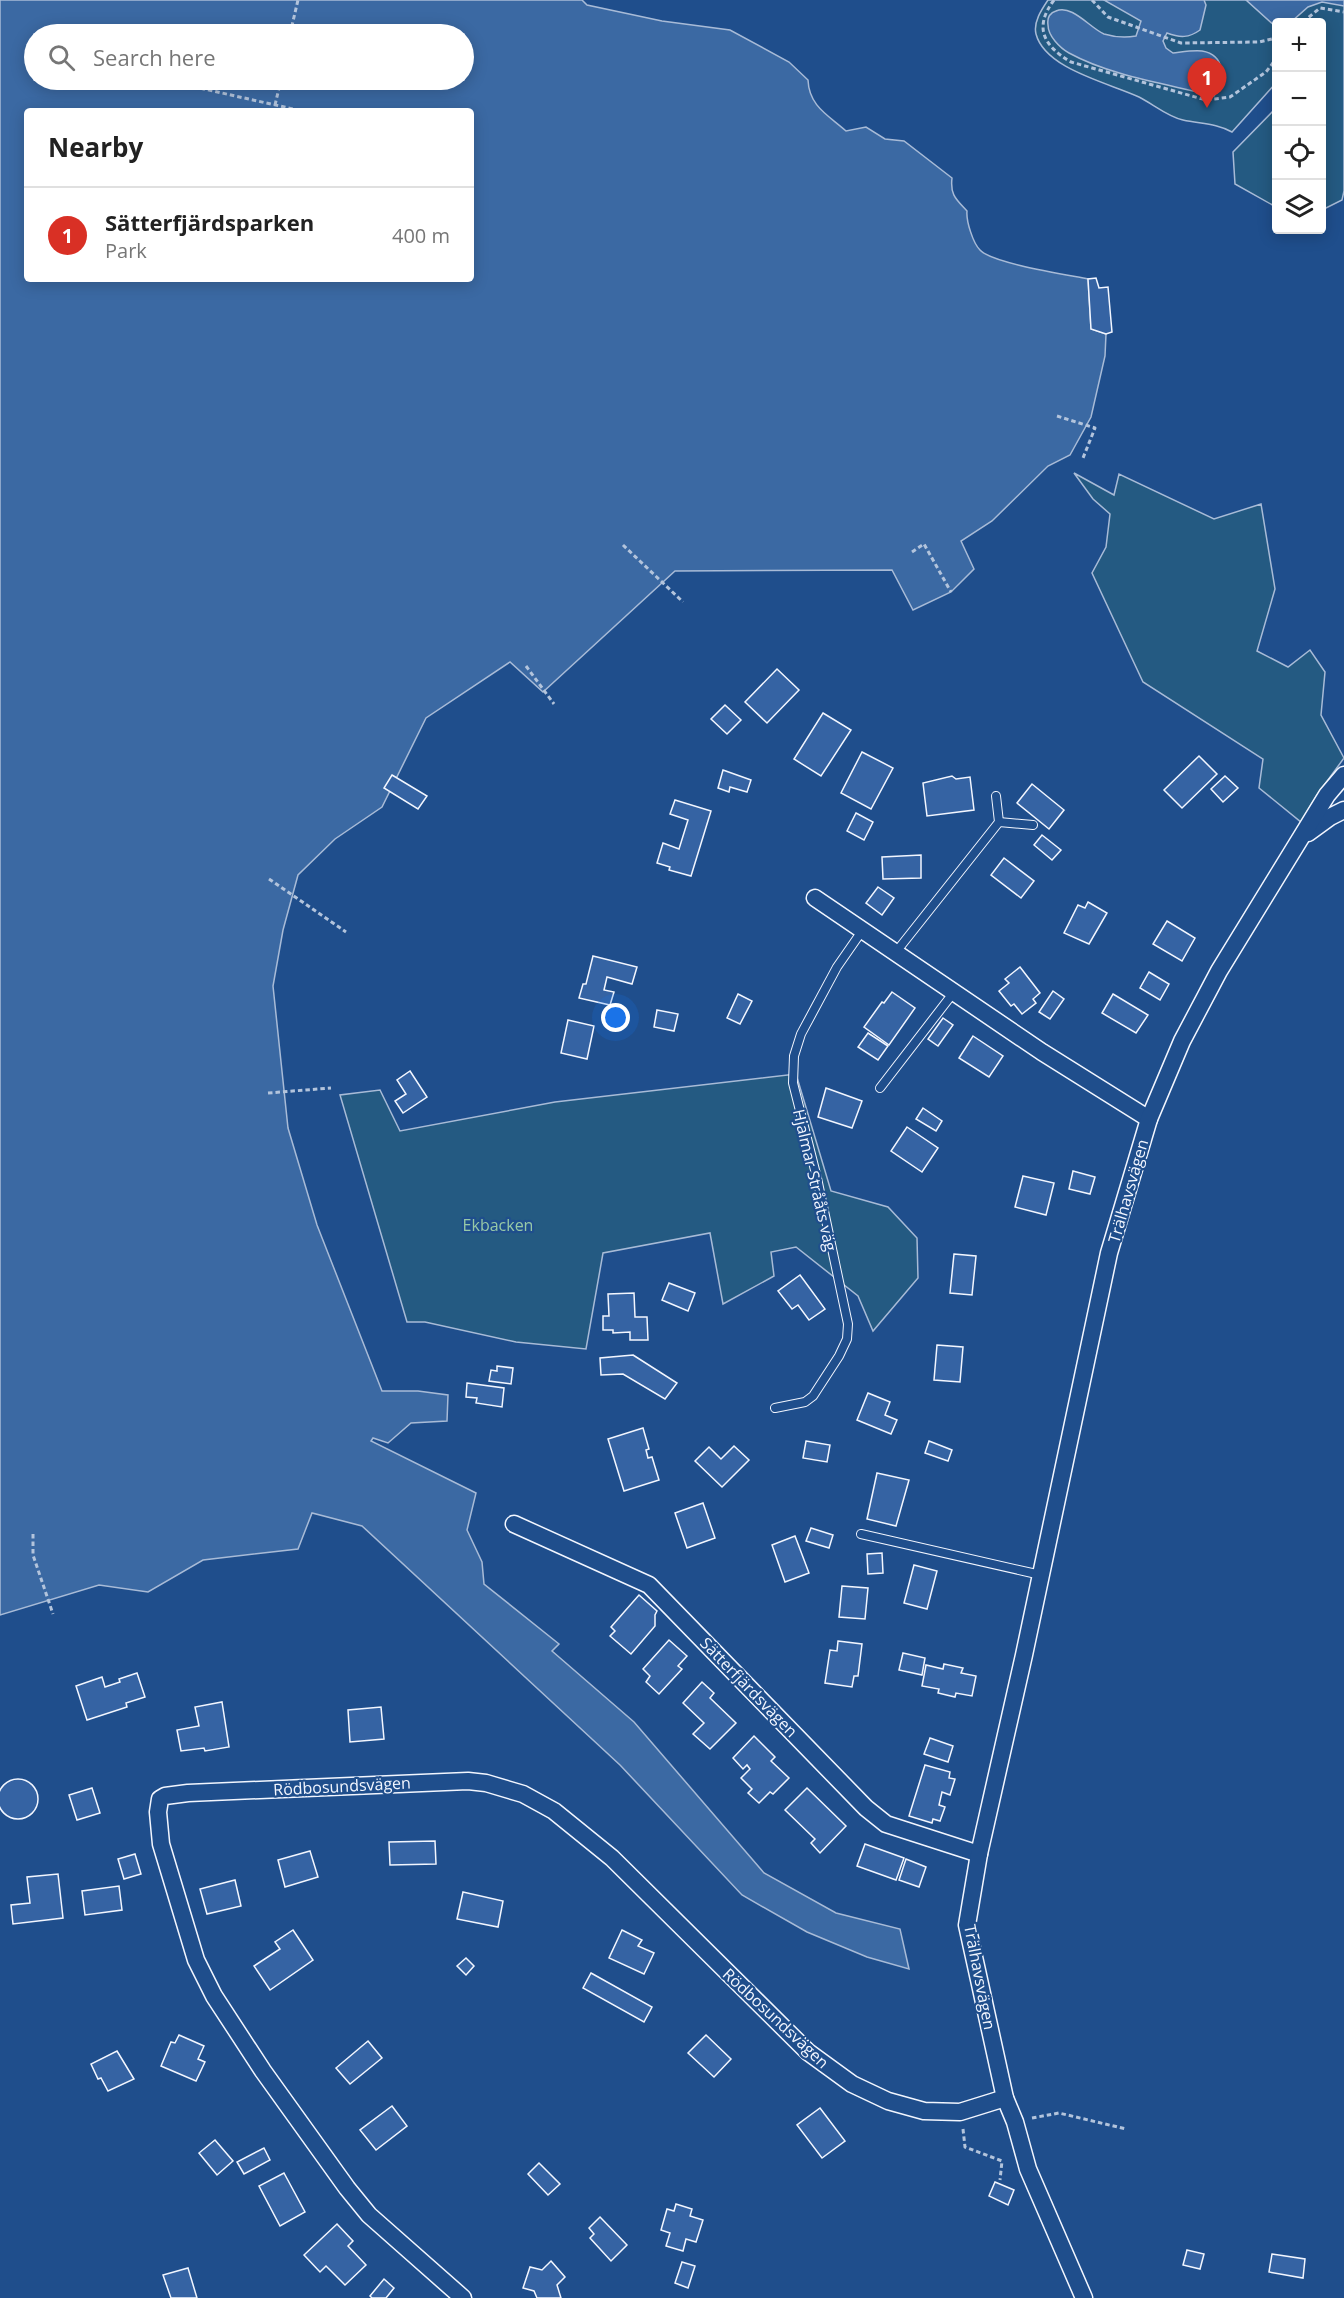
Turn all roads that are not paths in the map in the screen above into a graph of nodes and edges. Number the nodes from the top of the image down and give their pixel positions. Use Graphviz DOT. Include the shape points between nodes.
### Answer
graph roads {
  1 [pos="1344,775"];
  2 [pos="996,796"];
  3 [pos="1344,810"];
  4 [pos="999,822"];
  5 [pos="1033,825"];
  6 [pos="1300,838"];
  7 [pos="815,898"];
  8 [pos="862,931"];
  9 [pos="896,952"];
  10 [pos="954,992"];
  11 [pos="880,1088"];
  12 [pos="1149,1119"];
  13 [pos="775,1408"];
  14 [pos="514,1524"];
  15 [pos="861,1534"];
  16 [pos="1041,1575"];
  17 [pos="979,1854"];
  18 [pos="1005,2098"];
  19 [pos="463,2298"];
  20 [pos="1084,2298"];
  1 -- 6 [label="street, Trälhavsvägen"];
  2 -- 4 [label="lane"];
  3 -- 6 [label="street, Trälhavsvägen"];
  4 -- 5 [label="lane"];
  4 -- 9 [label="lane"];
  6 -- 12 [label="street, Trälhavsvägen" via="1219,971 1182,1041"];
  7 -- 8 [label="street"];
  8 -- 9 [label="street"];
  8 -- 13 [label="lane, Hjalmar Strååts väg" via="801,1034 793,1074 848,1324 847,1339 813,1396 805,1402"];
  9 -- 10 [label="street"];
  10 -- 11 [label="lane"];
  10 -- 12 [label="street"];
  12 -- 16 [label="street, Trälhavsvägen" via="1109,1253"];
  14 -- 17 [label="street, Sätterfjärdsvägen" via="649,1585 866,1809 886,1824"];
  15 -- 16 [label="lane"];
  16 -- 17 [label="street, Trälhavsvägen"];
  17 -- 18 [label="street, Trälhavsvägen" via="967,1925"];
  18 -- 19 [label="street, Rödbosundsvägen" via="960,2112 924,2110 888,2101 852,2084 808,2052 612,1858 554,1811 523,1794 486,1783 445,1781 188,1793 160,1799 161,1844 195,1959 214,1996 263,2071 369,2215"];
  18 -- 20 [label="street, Trälhavsvägen" via="1029,2169"];
}
